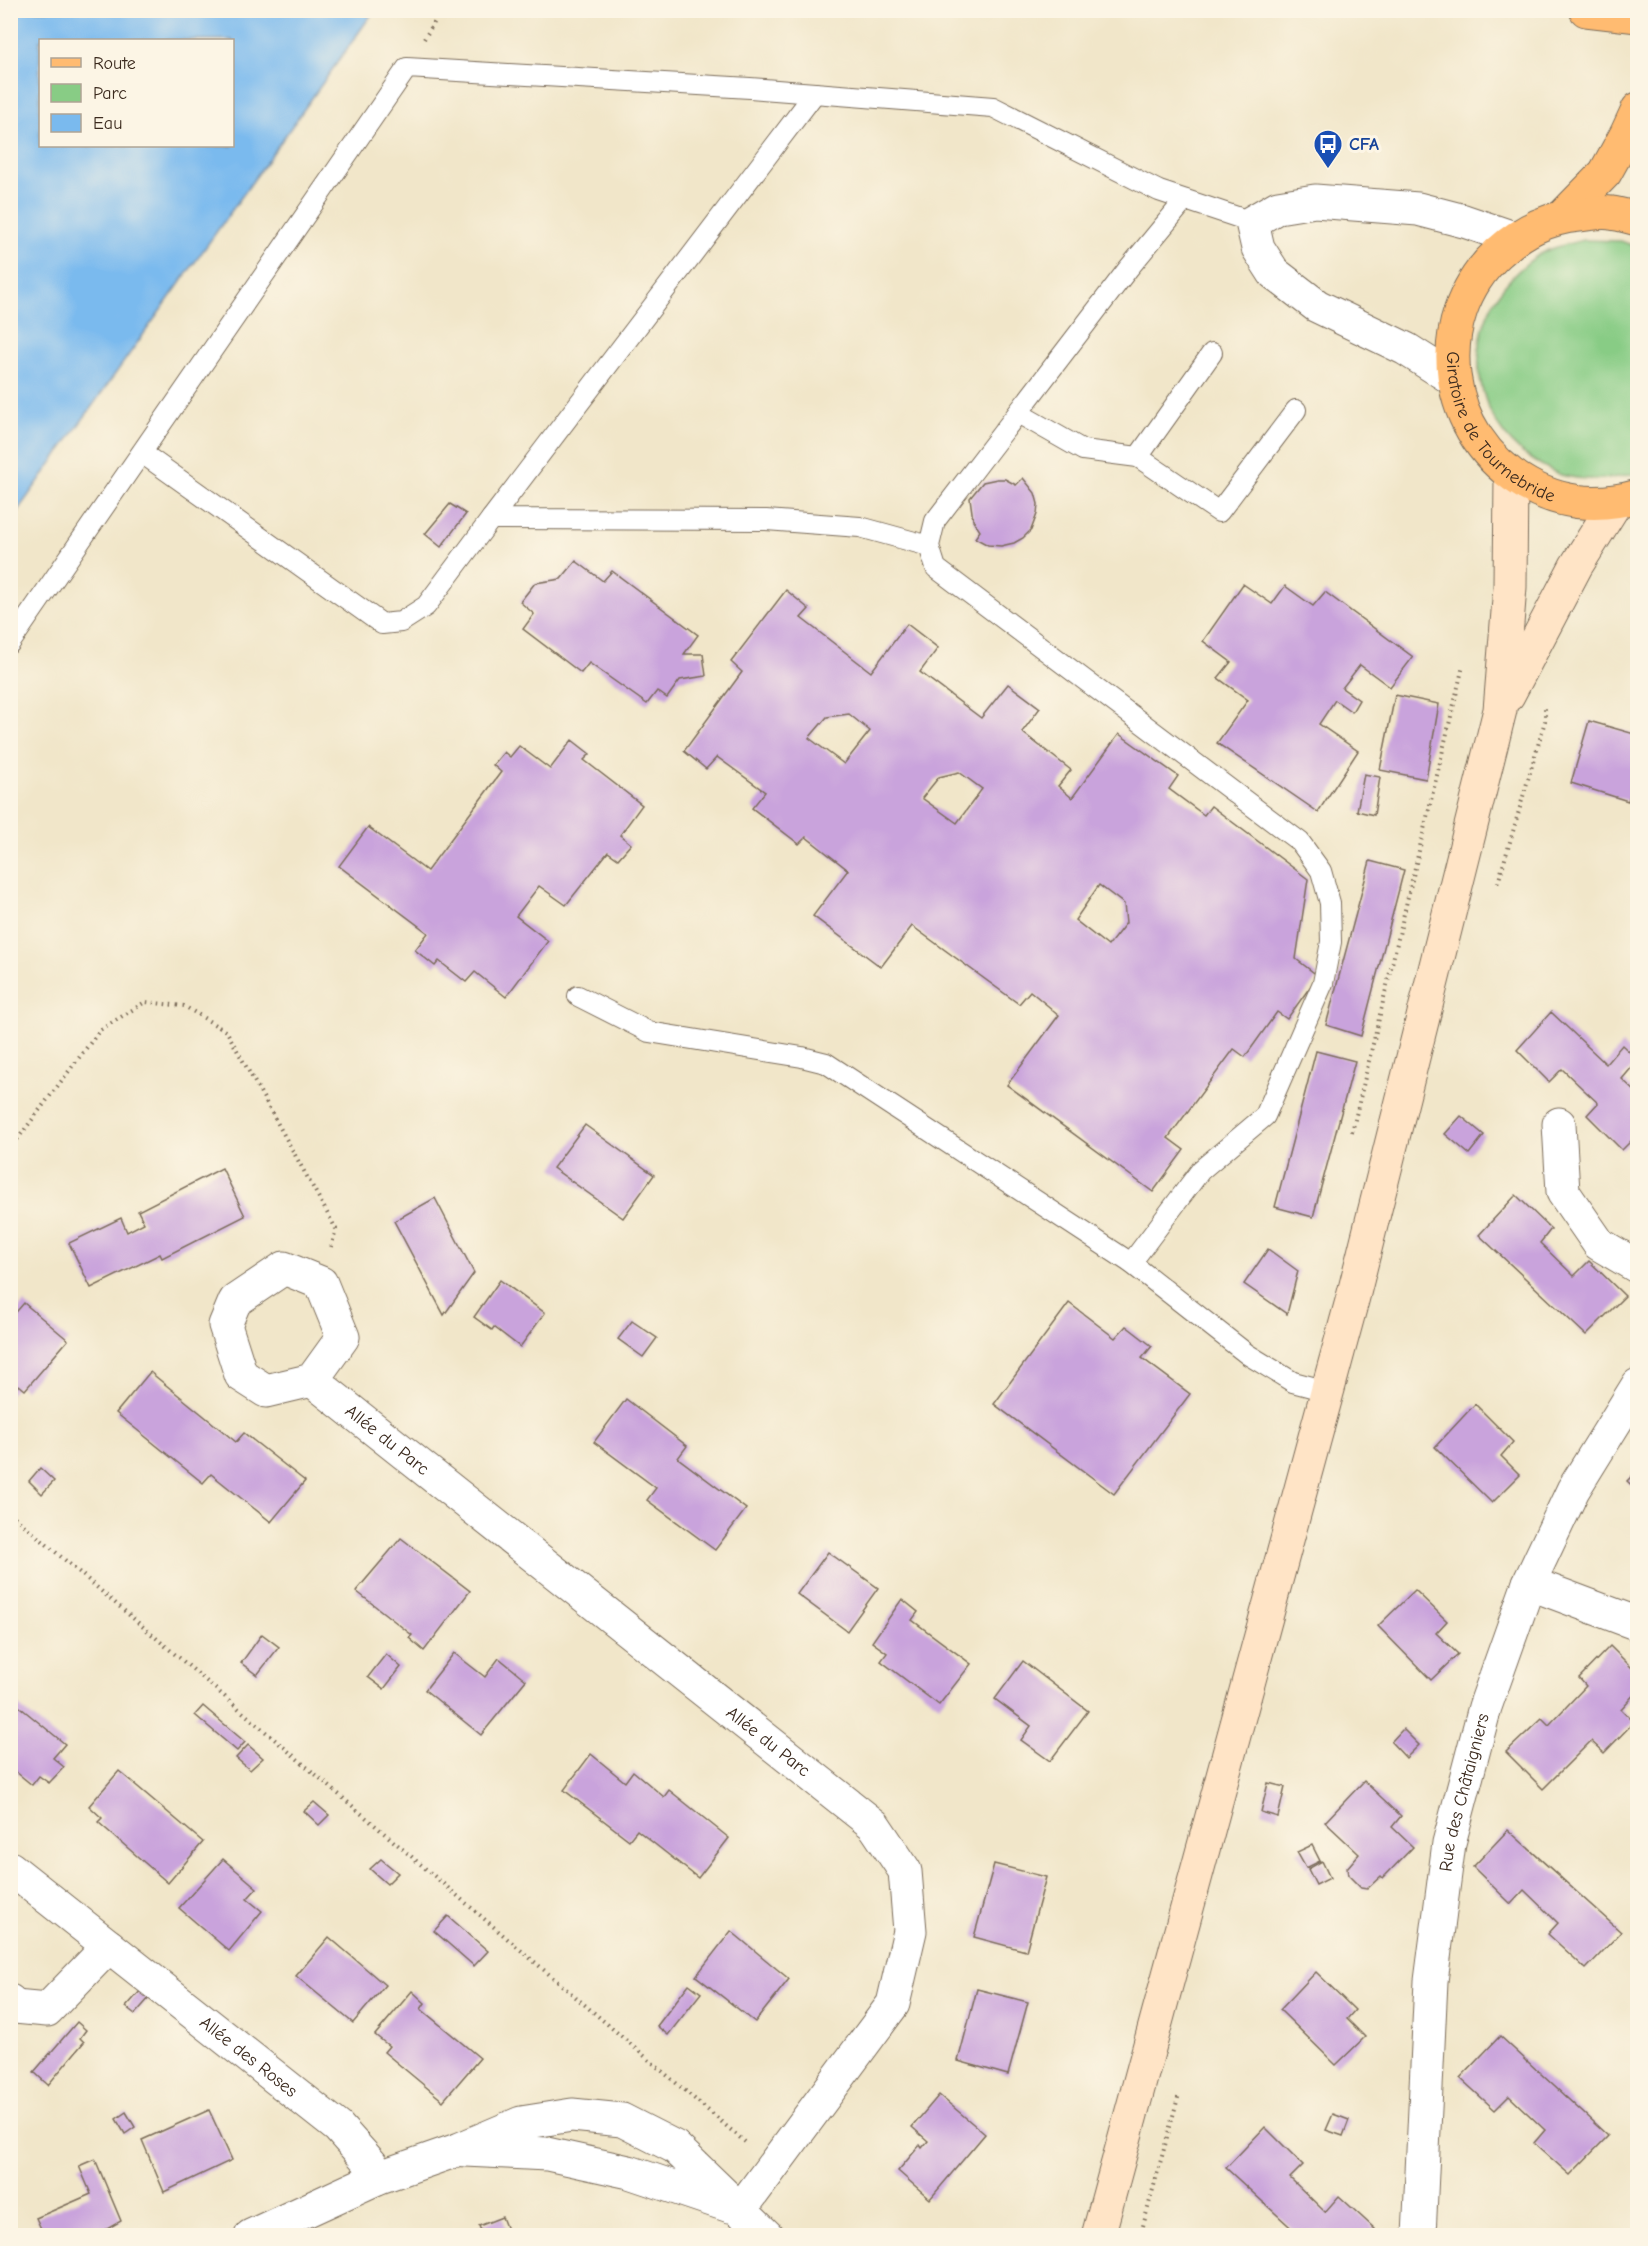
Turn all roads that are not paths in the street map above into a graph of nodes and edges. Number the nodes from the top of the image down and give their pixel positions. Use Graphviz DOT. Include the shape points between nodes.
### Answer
graph roads {
  1 [pos="1586,10"];
  2 [pos="1638,16"];
  3 [pos="814,93"];
  4 [pos="1638,109"];
  5 [pos="1185,200"];
  6 [pos="1563,216"];
  7 [pos="1638,219"];
  8 [pos="1252,222"];
  9 [pos="1514,238"];
  10 [pos="1212,353"];
  11 [pos="1453,379"];
  12 [pos="1296,410"];
  13 [pos="1018,413"];
  14 [pos="142,453"];
  15 [pos="1138,457"];
  16 [pos="1511,476"];
  17 [pos="1627,499"];
  18 [pos="491,519"];
  19 [pos="929,546"];
  20 [pos="10,643"];
  21 [pos="1500,710"];
  22 [pos="578,996"];
  23 [pos="1559,1124"];
  24 [pos="1131,1263"];
  25 [pos="1638,1267"];
  26 [pos="312,1380"];
  27 [pos="1638,1385"];
  28 [pos="1327,1391"];
  29 [pos="1529,1583"];
  30 [pos="1638,1624"];
  31 [pos="10,1868"];
  32 [pos="109,1946"];
  33 [pos="10,2001"];
  34 [pos="460,2149"];
  35 [pos="376,2178"];
  36 [pos="740,2210"];
  37 [pos="260,2233"];
  38 [pos="767,2235"];
  39 [pos="1098,2235"];
  40 [pos="1419,2235"];
  1 -- 2 [label="main road"];
  3 -- 5 [label="lane" via="993,107 1159,191"];
  3 -- 14 [label="lane" via="407,68"];
  3 -- 18 [label="lane"];
  4 -- 6 [label="main road" via="1605,173"];
  5 -- 8 [label="lane"];
  5 -- 13 [label="lane"];
  6 -- 7 [label="main road, Giratoire de Tournebride" via="1609,212"];
  6 -- 9 [label="main road, Giratoire de Tournebride"];
  8 -- 9 [label="street" via="1278,207 1315,201 1418,209"];
  8 -- 11 [label="street" via="1258,248 1275,273 1317,306 1406,349"];
  9 -- 11 [label="main road, Giratoire de Tournebride" via="1485,266 1464,300 1453,339"];
  10 -- 15 [label="lane"];
  11 -- 16 [label="main road, Giratoire de Tournebride" via="1463,416 1484,449"];
  12 -- 15 [label="lane" via="1219,512"];
  13 -- 15 [label="lane" via="1083,450"];
  13 -- 19 [label="lane" via="935,521"];
  14 -- 18 [label="lane" via="382,624 401,622 426,606"];
  14 -- 20 [label="lane"];
  16 -- 17 [label="main road, Giratoire de Tournebride" via="1543,493 1579,502"];
  16 -- 21 [label="main road" via="1510,587"];
  17 -- 21 [label="main road" via="1576,566"];
  18 -- 19 [label="lane" via="765,520 860,526"];
  19 -- 24 [label="lane" via="936,568 1300,842 1321,871 1330,903 1331,942 1323,983 1264,1116 1201,1170"];
  21 -- 28 [label="main road"];
  22 -- 24 [label="lane" via="649,1032 826,1063"];
  23 -- 25 [label="street" via="1563,1191 1599,1244"];
  24 -- 28 [label="lane" via="1247,1354 1293,1382"];
  26 -- 26 [label="street" via="266,1391 242,1375 225,1325 235,1301 284,1268 321,1283 343,1337"];
  26 -- 36 [label="street, Allée du Parc" via="874,1825 905,1871 910,1931 893,2004"];
  27 -- 29 [label="street, Rue des Châtaigniers" via="1573,1490"];
  28 -- 39 [label="main road"];
  29 -- 30 [label="street"];
  29 -- 40 [label="street, Rue des Châtaigniers" via="1485,1707 1449,1843 1431,1981"];
  31 -- 32 [label="street, Allée des Roses"];
  32 -- 33 [label="street" via="47,2010 15,2007"];
  32 -- 35 [label="street, Allée des Roses" via="338,2127 371,2164"];
  34 -- 35 [label="street"];
  34 -- 36 [label="street" via="547,2154 629,2172"];
  34 -- 36 [label="street" via="521,2123 572,2115 622,2121 675,2147"];
  35 -- 37 [label="street"];
  36 -- 38 [label="street"];
}
